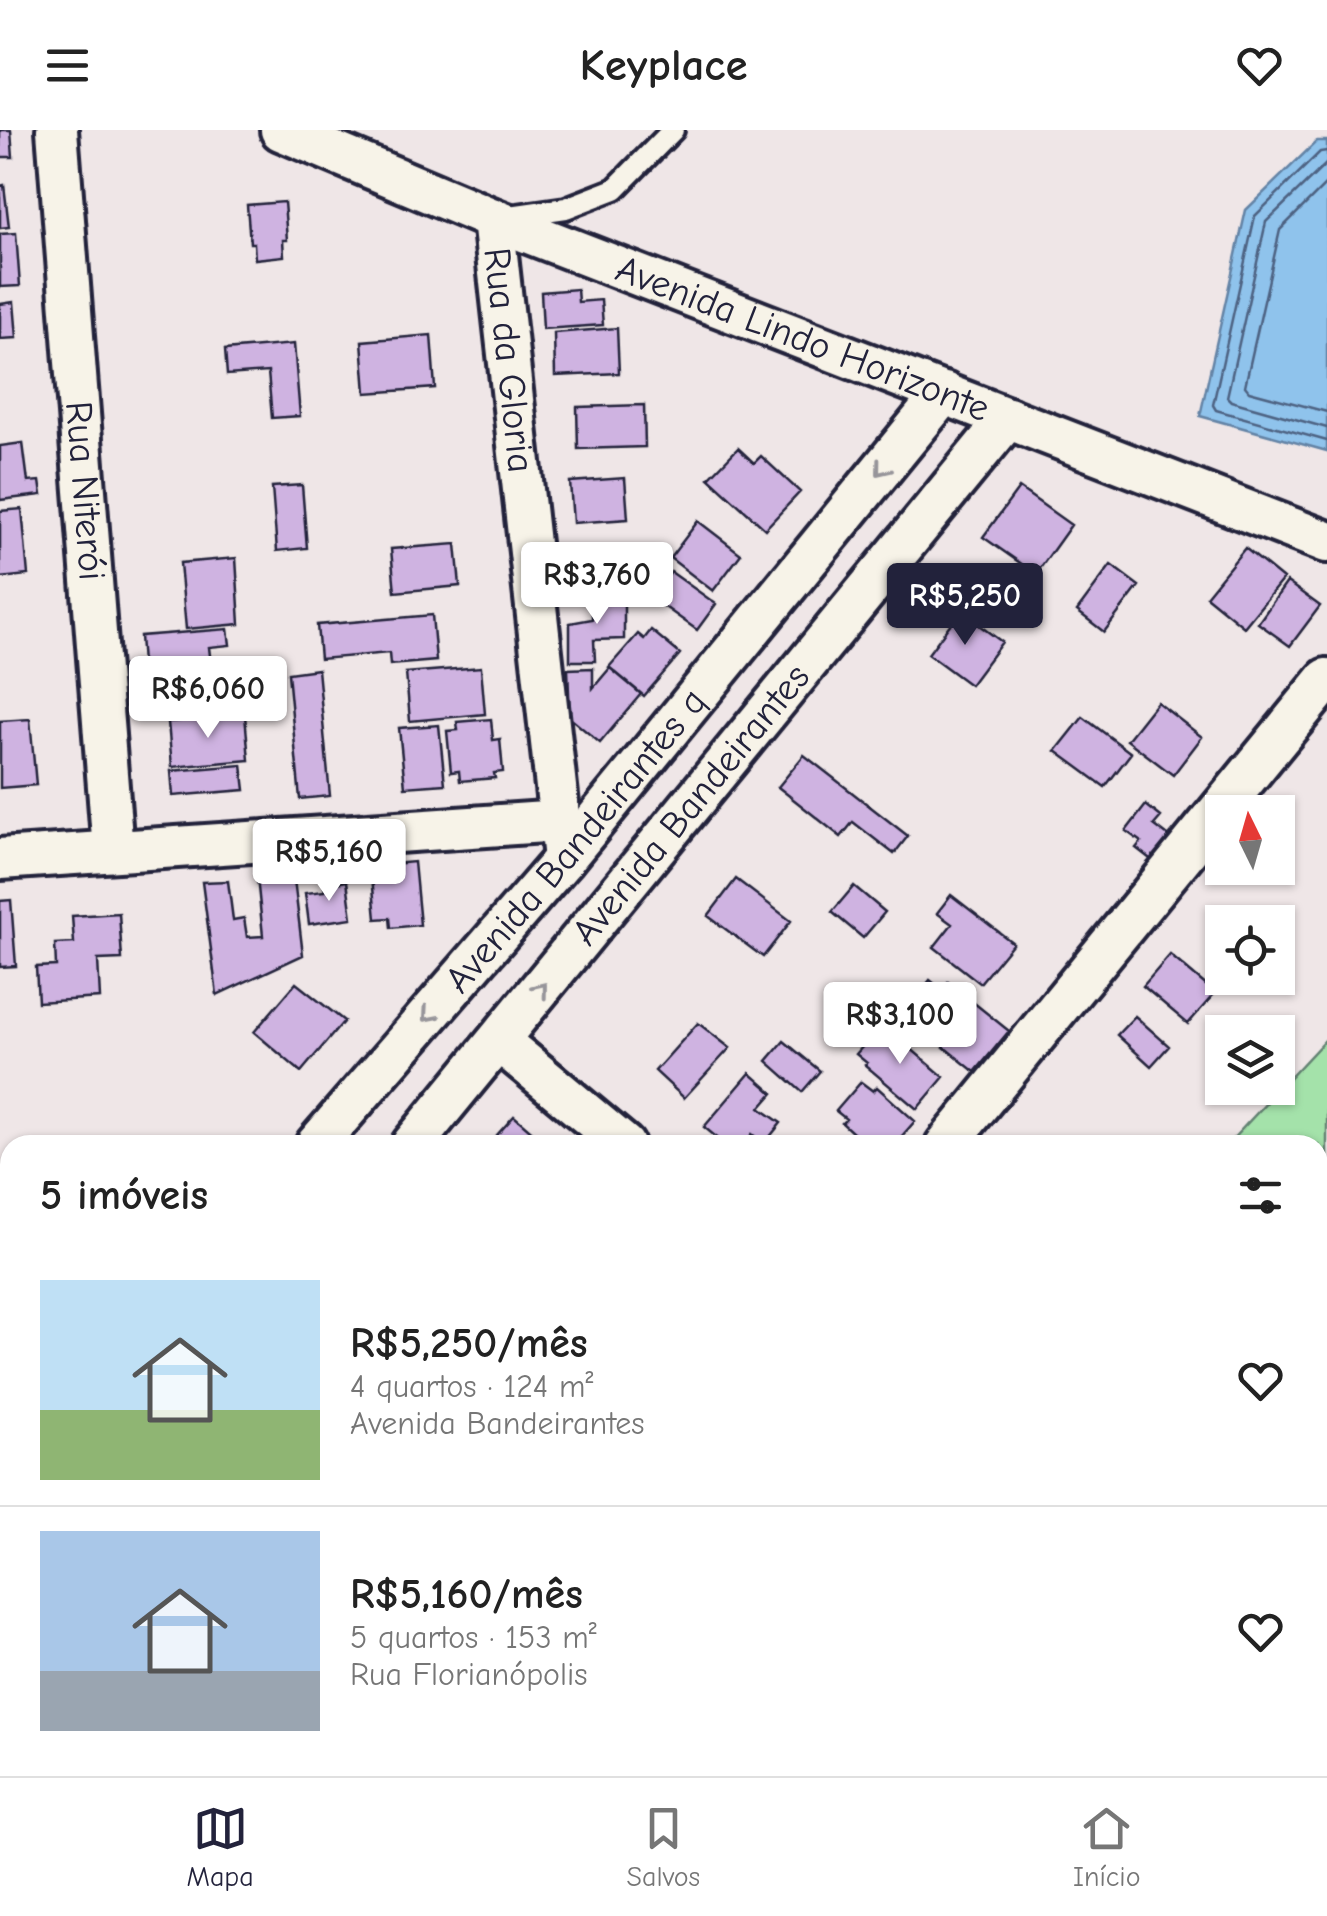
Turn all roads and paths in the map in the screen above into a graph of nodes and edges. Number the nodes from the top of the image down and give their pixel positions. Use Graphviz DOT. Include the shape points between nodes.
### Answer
graph roads {
  1 [pos="56,130"];
  2 [pos="281,130"];
  3 [pos="673,130"];
  4 [pos="493,219"];
  5 [pos="944,394"];
  6 [pos="1008,418"];
  7 [pos="1327,542"];
  8 [pos="1327,679"];
  9 [pos="562,840"];
  10 [pos="113,851"];
  11 [pos="0,859"];
  12 [pos="499,1041"];
  13 [pos="324,1135"];
  14 [pos="420,1135"];
  15 [pos="612,1135"];
  16 [pos="954,1135"];
  1 -- 10 [label="street, Rua Niterói"];
  2 -- 4 [label="street, Avenida Lindo Horizonte"];
  3 -- 4 [label="lane" via="615,189 566,208"];
  4 -- 5 [label="street, Avenida Lindo Horizonte"];
  4 -- 9 [label="street, Rua da Gloria"];
  5 -- 6 [label="street, Avenida Lindo Horizonte"];
  5 -- 9 [label="street, Avenida Bandeirantes q, one-way"];
  6 -- 7 [label="street, Avenida Lindo Horizonte"];
  12 -- 6 [label="street, Avenida Bandeirantes, one-way"];
  8 -- 16 [label="street"];
  9 -- 10 [label="street"];
  9 -- 13 [label="street, Avenida Bandeirantes q, one-way"];
  10 -- 11 [label="street"];
  12 -- 14 [label="street, Avenida Bandeirantes"];
  12 -- 15 [label="street"];
}
